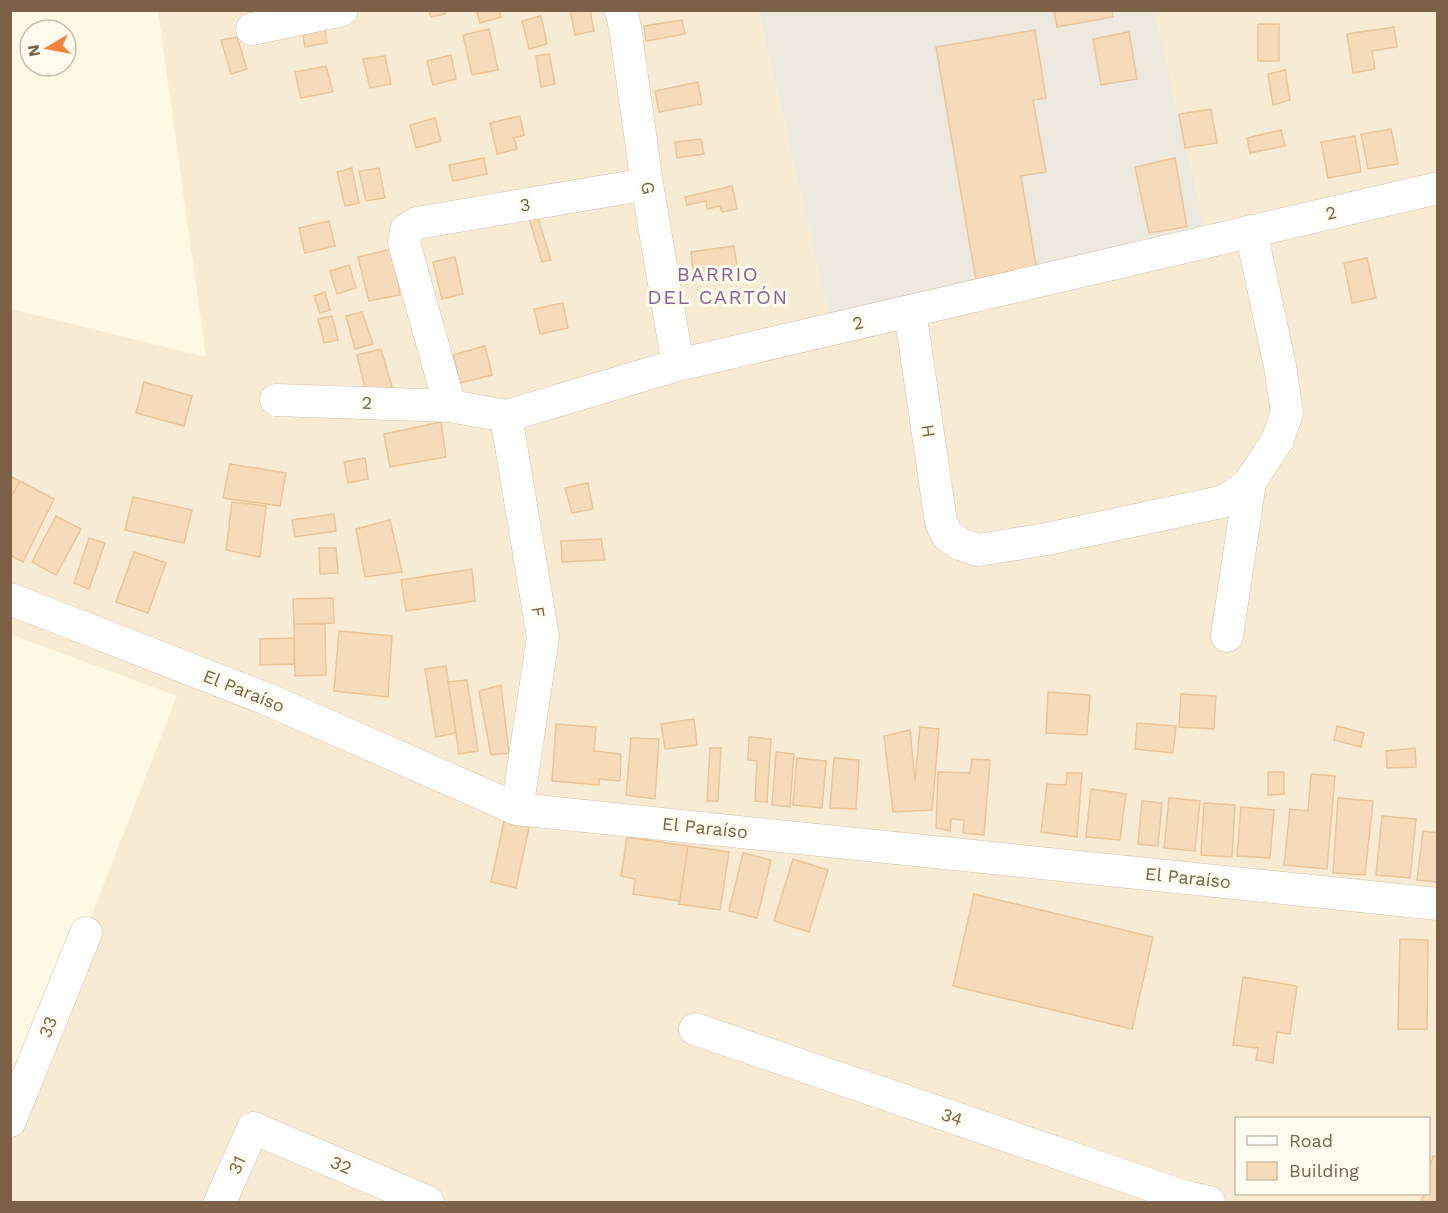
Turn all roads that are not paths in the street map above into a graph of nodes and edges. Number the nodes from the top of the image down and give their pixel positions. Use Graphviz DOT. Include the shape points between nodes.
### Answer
graph roads {
  1 [pos="342,10"];
  2 [pos="621,10"];
  3 [pos="252,29"];
  4 [pos="647,184"];
  5 [pos="1437,188"];
  6 [pos="1251,231"];
  7 [pos="910,311"];
  8 [pos="678,365"];
  9 [pos="276,400"];
  10 [pos="450,406"];
  11 [pos="506,416"];
  12 [pos="1250,482"];
  13 [pos="10,599"];
  14 [pos="1227,636"];
  15 [pos="517,809"];
  16 [pos="1437,904"];
  17 [pos="86,933"];
  18 [pos="695,1029"];
  19 [pos="10,1121"];
  20 [pos="253,1128"];
  21 [pos="1190,1200"];
  22 [pos="220,1203"];
  23 [pos="428,1203"];
  1 -- 3 [label="street"];
  2 -- 4 [label="street, G"];
  4 -- 8 [label="street, G"];
  4 -- 10 [label="street, 3" via="417,223 406,230 404,243"];
  5 -- 6 [label="street, 2"];
  6 -- 7 [label="street, 2"];
  6 -- 12 [label="street" via="1287,413 1277,441"];
  7 -- 8 [label="street, 2"];
  7 -- 12 [label="street, H" via="941,522 947,535 960,544 978,550 1198,507 1221,502"];
  8 -- 11 [label="street, 2"];
  9 -- 10 [label="street, 2"];
  10 -- 11 [label="street, 2"];
  11 -- 15 [label="street, F" via="543,636"];
  12 -- 14 [label="street"];
  13 -- 15 [label="street, El Paraíso" via="269,700"];
  15 -- 16 [label="street, El Paraíso"];
  17 -- 19 [label="street, 33"];
  18 -- 21 [label="street, 34"];
  20 -- 22 [label="street, 31"];
  20 -- 23 [label="street, 32"];
}
